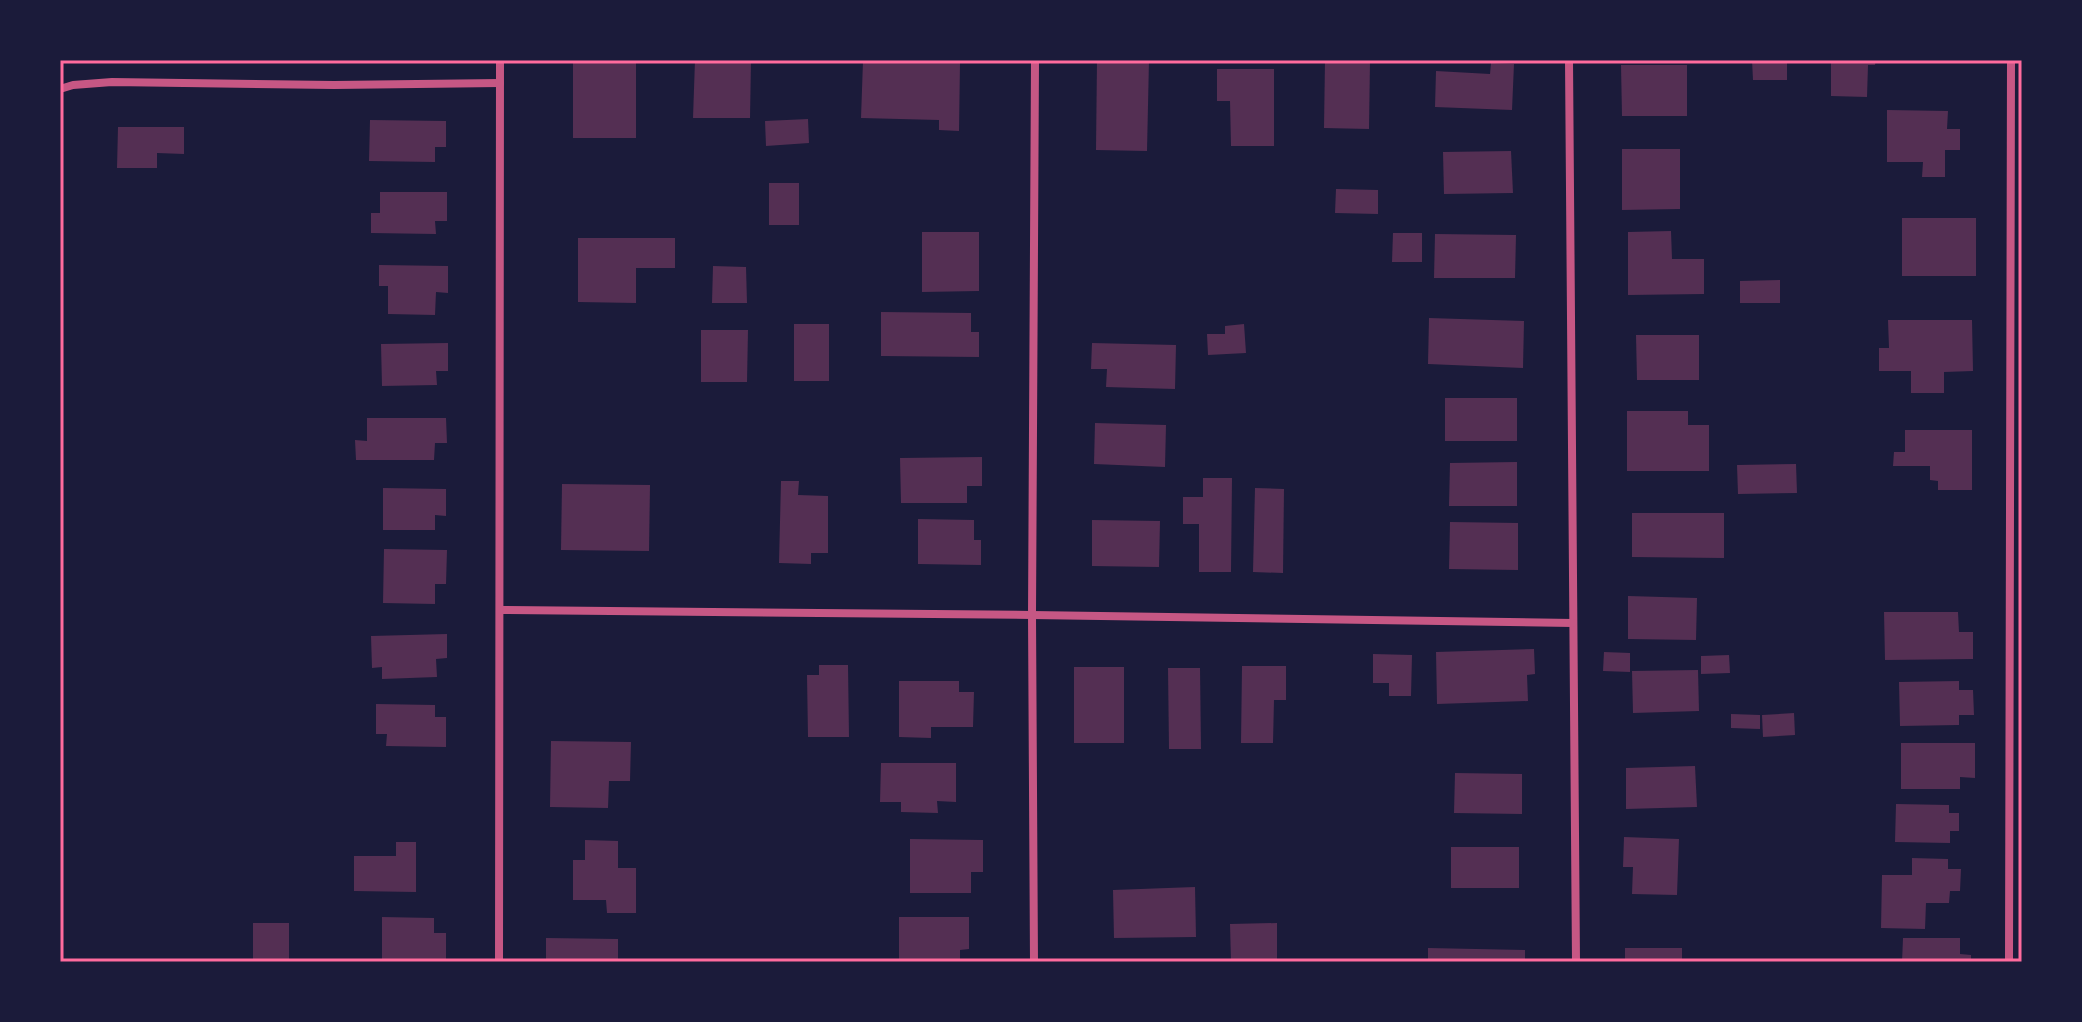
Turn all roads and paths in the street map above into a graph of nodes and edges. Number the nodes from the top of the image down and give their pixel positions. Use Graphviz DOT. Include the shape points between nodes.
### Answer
graph roads {
  1 [pos="500,60"];
  2 [pos="1035,60"];
  3 [pos="1569,60"];
  4 [pos="2011,60"];
  5 [pos="500,83"];
  6 [pos="60,89"];
  7 [pos="500,610"];
  8 [pos="1032,615"];
  9 [pos="1573,623"];
  10 [pos="499,962"];
  11 [pos="1034,962"];
  12 [pos="1576,962"];
  13 [pos="2009,962"];
  1 -- 5 [label="street"];
  2 -- 8 [label="street"];
  3 -- 9 [label="street"];
  4 -- 13 [label="street"];
  5 -- 6 [label="street" via="112,82"];
  5 -- 7 [label="street"];
  7 -- 8 [label="street"];
  7 -- 10 [label="street"];
  8 -- 9 [label="street"];
  8 -- 11 [label="street"];
  9 -- 12 [label="street"];
}
